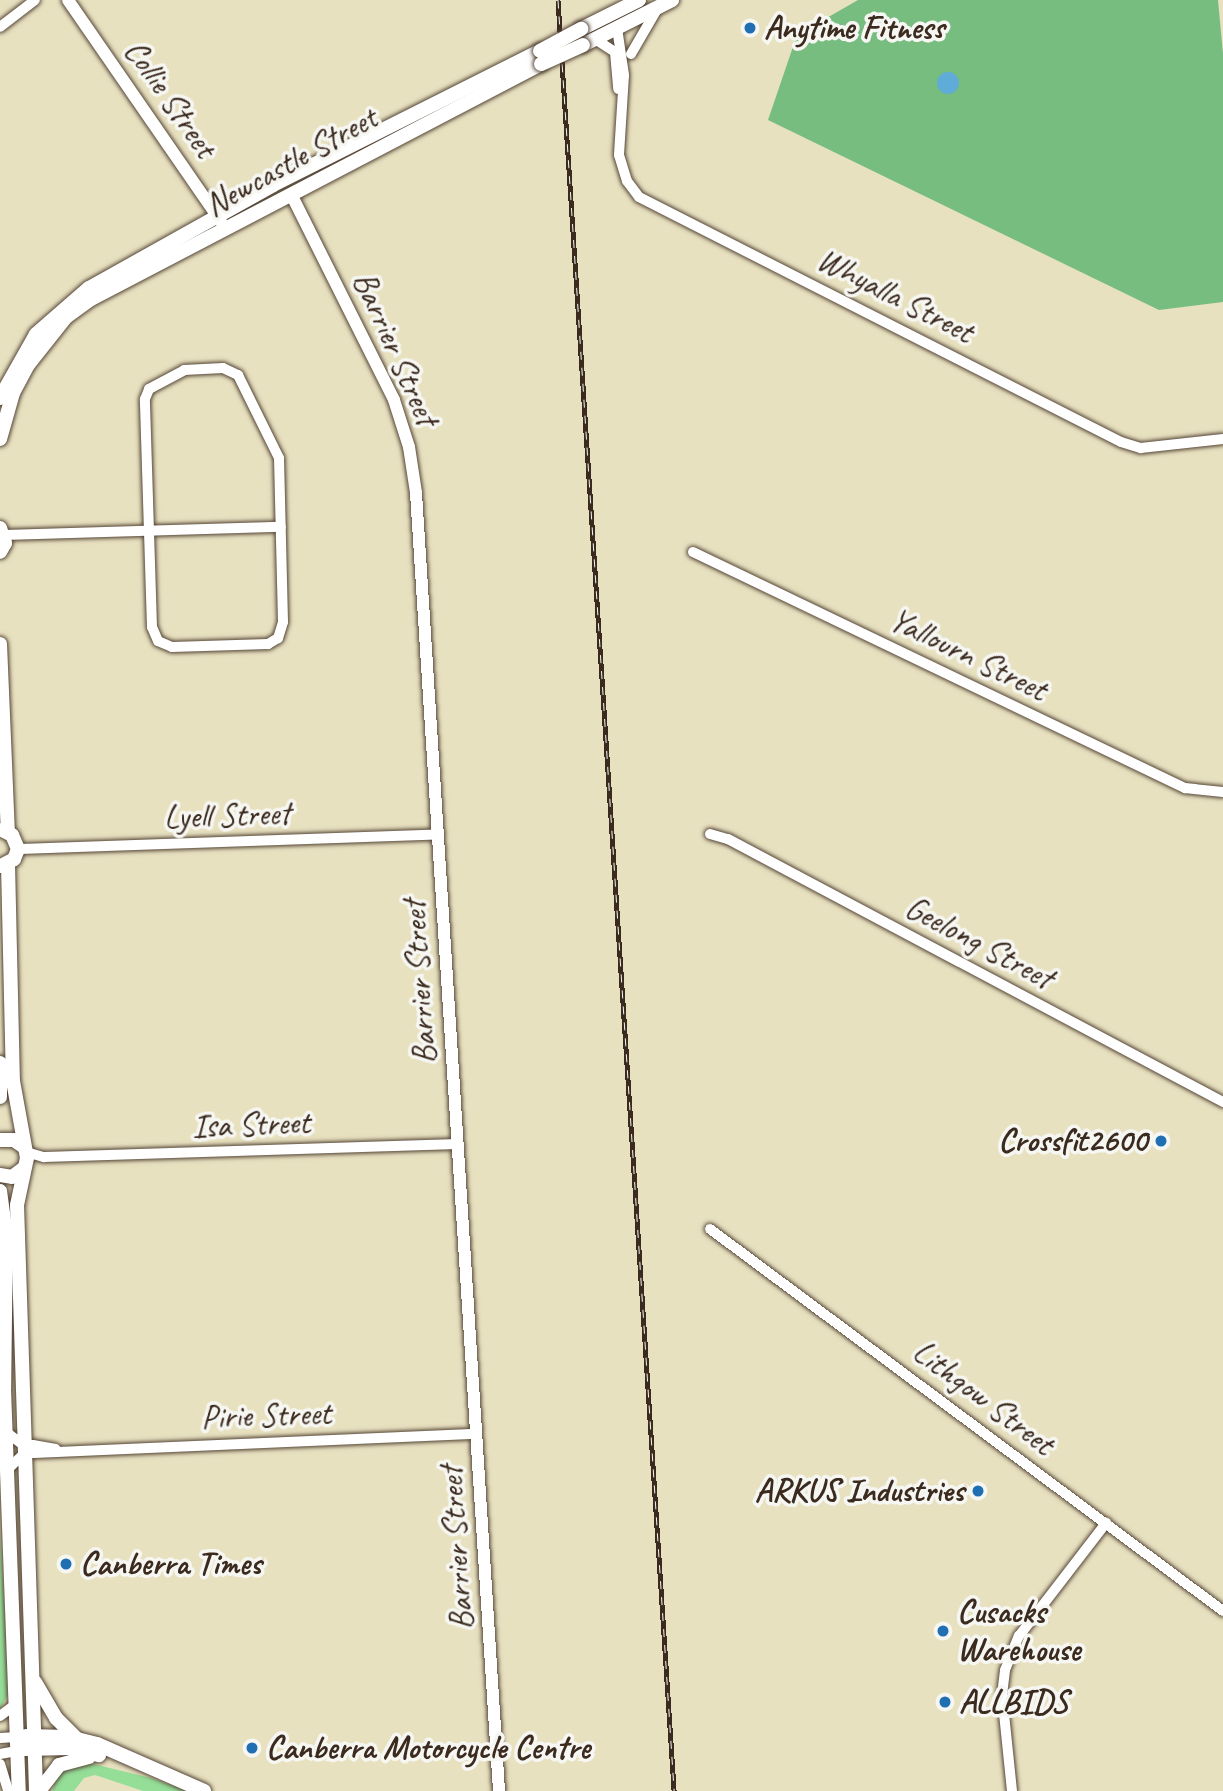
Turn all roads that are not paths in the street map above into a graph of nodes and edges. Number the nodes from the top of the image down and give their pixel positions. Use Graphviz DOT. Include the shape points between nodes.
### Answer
graph roads {
  1 [pos="35,0"];
  2 [pos="68,0"];
  3 [pos="639,0"];
  4 [pos="666,3"];
  5 [pos="617,20"];
  6 [pos="0,27"];
  7 [pos="589,42"];
  8 [pos="631,54"];
  9 [pos="540,57"];
  10 [pos="624,75"];
  11 [pos="621,105"];
  12 [pos="357,141"];
  13 [pos="292,196"];
  14 [pos="240,204"];
  15 [pos="217,216"];
  16 [pos="227,230"];
  17 [pos="0,398"];
  18 [pos="0,439"];
  19 [pos="1223,439"];
  20 [pos="281,527"];
  21 [pos="150,531"];
  22 [pos="2,532"];
  23 [pos="0,552"];
  24 [pos="693,552"];
  25 [pos="0,644"];
  26 [pos="1223,792"];
  27 [pos="4,830"];
  28 [pos="439,834"];
  29 [pos="710,834"];
  30 [pos="18,849"];
  31 [pos="4,865"];
  32 [pos="0,1063"];
  33 [pos="0,1097"];
  34 [pos="1223,1102"];
  35 [pos="0,1140"];
  36 [pos="458,1144"];
  37 [pos="25,1158"];
  38 [pos="0,1175"];
  39 [pos="0,1191"];
  40 [pos="709,1229"];
  41 [pos="2,1381"];
  42 [pos="24,1381"];
  43 [pos="4,1427"];
  44 [pos="477,1434"];
  45 [pos="27,1449"];
  46 [pos="7,1470"];
  47 [pos="1106,1523"];
  48 [pos="1223,1611"];
  49 [pos="31,1674"];
  50 [pos="16,1704"];
  51 [pos="0,1716"];
  52 [pos="0,1738"];
  53 [pos="77,1739"];
  54 [pos="34,1742"];
  55 [pos="17,1744"];
  56 [pos="0,1754"];
  57 [pos="101,1756"];
  58 [pos="0,1764"];
  59 [pos="8,1791"];
  60 [pos="19,1791"];
  61 [pos="38,1791"];
  62 [pos="204,1791"];
  63 [pos="499,1791"];
  64 [pos="1012,1791"];
  1 -- 6 [label="street"];
  2 -- 15 [label="street, Collie Street"];
  3 -- 5 [label="main road, Newcastle Street"];
  4 -- 5 [label="main road, Newcastle Street"];
  4 -- 8 [label="street, Whyalla Street" via="644,24"];
  5 -- 7 [label="main road, Newcastle Street"];
  5 -- 8 [label="street"];
  5 -- 9 [label="main road, Newcastle Street, bridge" via="581,29"];
  5 -- 10 [label="street, Whyalla Street"];
  7 -- 9 [label="main road, Newcastle Street, bridge"];
  7 -- 11 [label="street, Whyalla Street" via="615,52"];
  8 -- 10 [label="street, Whyalla Street"];
  9 -- 12 [label="main road, Newcastle Street"];
  9 -- 13 [label="main road, Newcastle Street"];
  10 -- 11 [label="street, Whyalla Street"];
  11 -- 19 [label="street, Whyalla Street" via="618,147 623,172 632,189 655,207 1121,442 1141,448"];
  12 -- 13 [label="main road" via="302,179"];
  12 -- 14 [label="main road, Newcastle Street"];
  13 -- 14 [label="main road" via="280,191"];
  13 -- 16 [label="main road, Newcastle Street"];
  13 -- 28 [label="street, Barrier Street" via="394,400 409,447"];
  14 -- 15 [label="main road, Newcastle Street"];
  15 -- 16 [label="street, Collie Street"];
  15 -- 17 [label="main road, Newcastle Street" via="60,309 23,354"];
  16 -- 18 [label="main road, Newcastle Street" via="66,317 28,365 13,393"];
  20 -- 21 [label="street"];
  20 -- 21 [label="street" via="283,622 278,638 259,645 223,647 172,647 154,635"];
  20 -- 21 [label="street" via="276,448 234,372 201,368 184,370 146,393"];
  21 -- 22 [label="street"];
  22 -- 23 [label="main road"];
  24 -- 26 [label="street, Yallourn Street" via="1185,788"];
  25 -- 27 [label="main road"];
  27 -- 30 [label="main road"];
  28 -- 30 [label="street, Lyell Street"];
  28 -- 36 [label="street, Barrier Street"];
  29 -- 34 [label="street, Geelong Street" via="728,839"];
  30 -- 31 [label="main road"];
  31 -- 37 [label="main road" via="13,1081"];
  32 -- 33 [label="main road"];
  35 -- 37 [label="main road" via="14,1140"];
  36 -- 37 [label="street, Isa Street"];
  36 -- 44 [label="street, Barrier Street"];
  37 -- 38 [label="main road" via="12,1177"];
  37 -- 42 [label="main road" via="17,1205"];
  39 -- 41 [label="main road" via="6,1235"];
  40 -- 47 [label="street, Lithgow Street"];
  41 -- 42 [label="street"];
  41 -- 43 [label="main road"];
  42 -- 45 [label="main road"];
  43 -- 45 [label="street"];
  43 -- 46 [label="main road"];
  44 -- 45 [label="street, Pirie Street" via="56,1449 33,1445"];
  44 -- 63 [label="street, Barrier Street"];
  45 -- 46 [label="street"];
  45 -- 49 [label="main road"];
  46 -- 50 [label="main road"];
  47 -- 48 [label="street, Lithgow Street"];
  47 -- 64 [label="street" via="1019,1636 1005,1670 1002,1695"];
  49 -- 53 [label="main road" via="56,1718"];
  49 -- 54 [label="main road"];
  50 -- 51 [label="street"];
  50 -- 55 [label="main road"];
  52 -- 55 [label="street"];
  53 -- 54 [label="main road"];
  53 -- 62 [label="main road" via="156,1767"];
  54 -- 55 [label="main road"];
  54 -- 57 [label="main road"];
  54 -- 61 [label="main road"];
  55 -- 56 [label="street"];
  55 -- 60 [label="main road"];
  57 -- 61 [label="main road" via="63,1763 50,1772"];
  57 -- 62 [label="main road"];
  58 -- 59 [label="street"];
}
